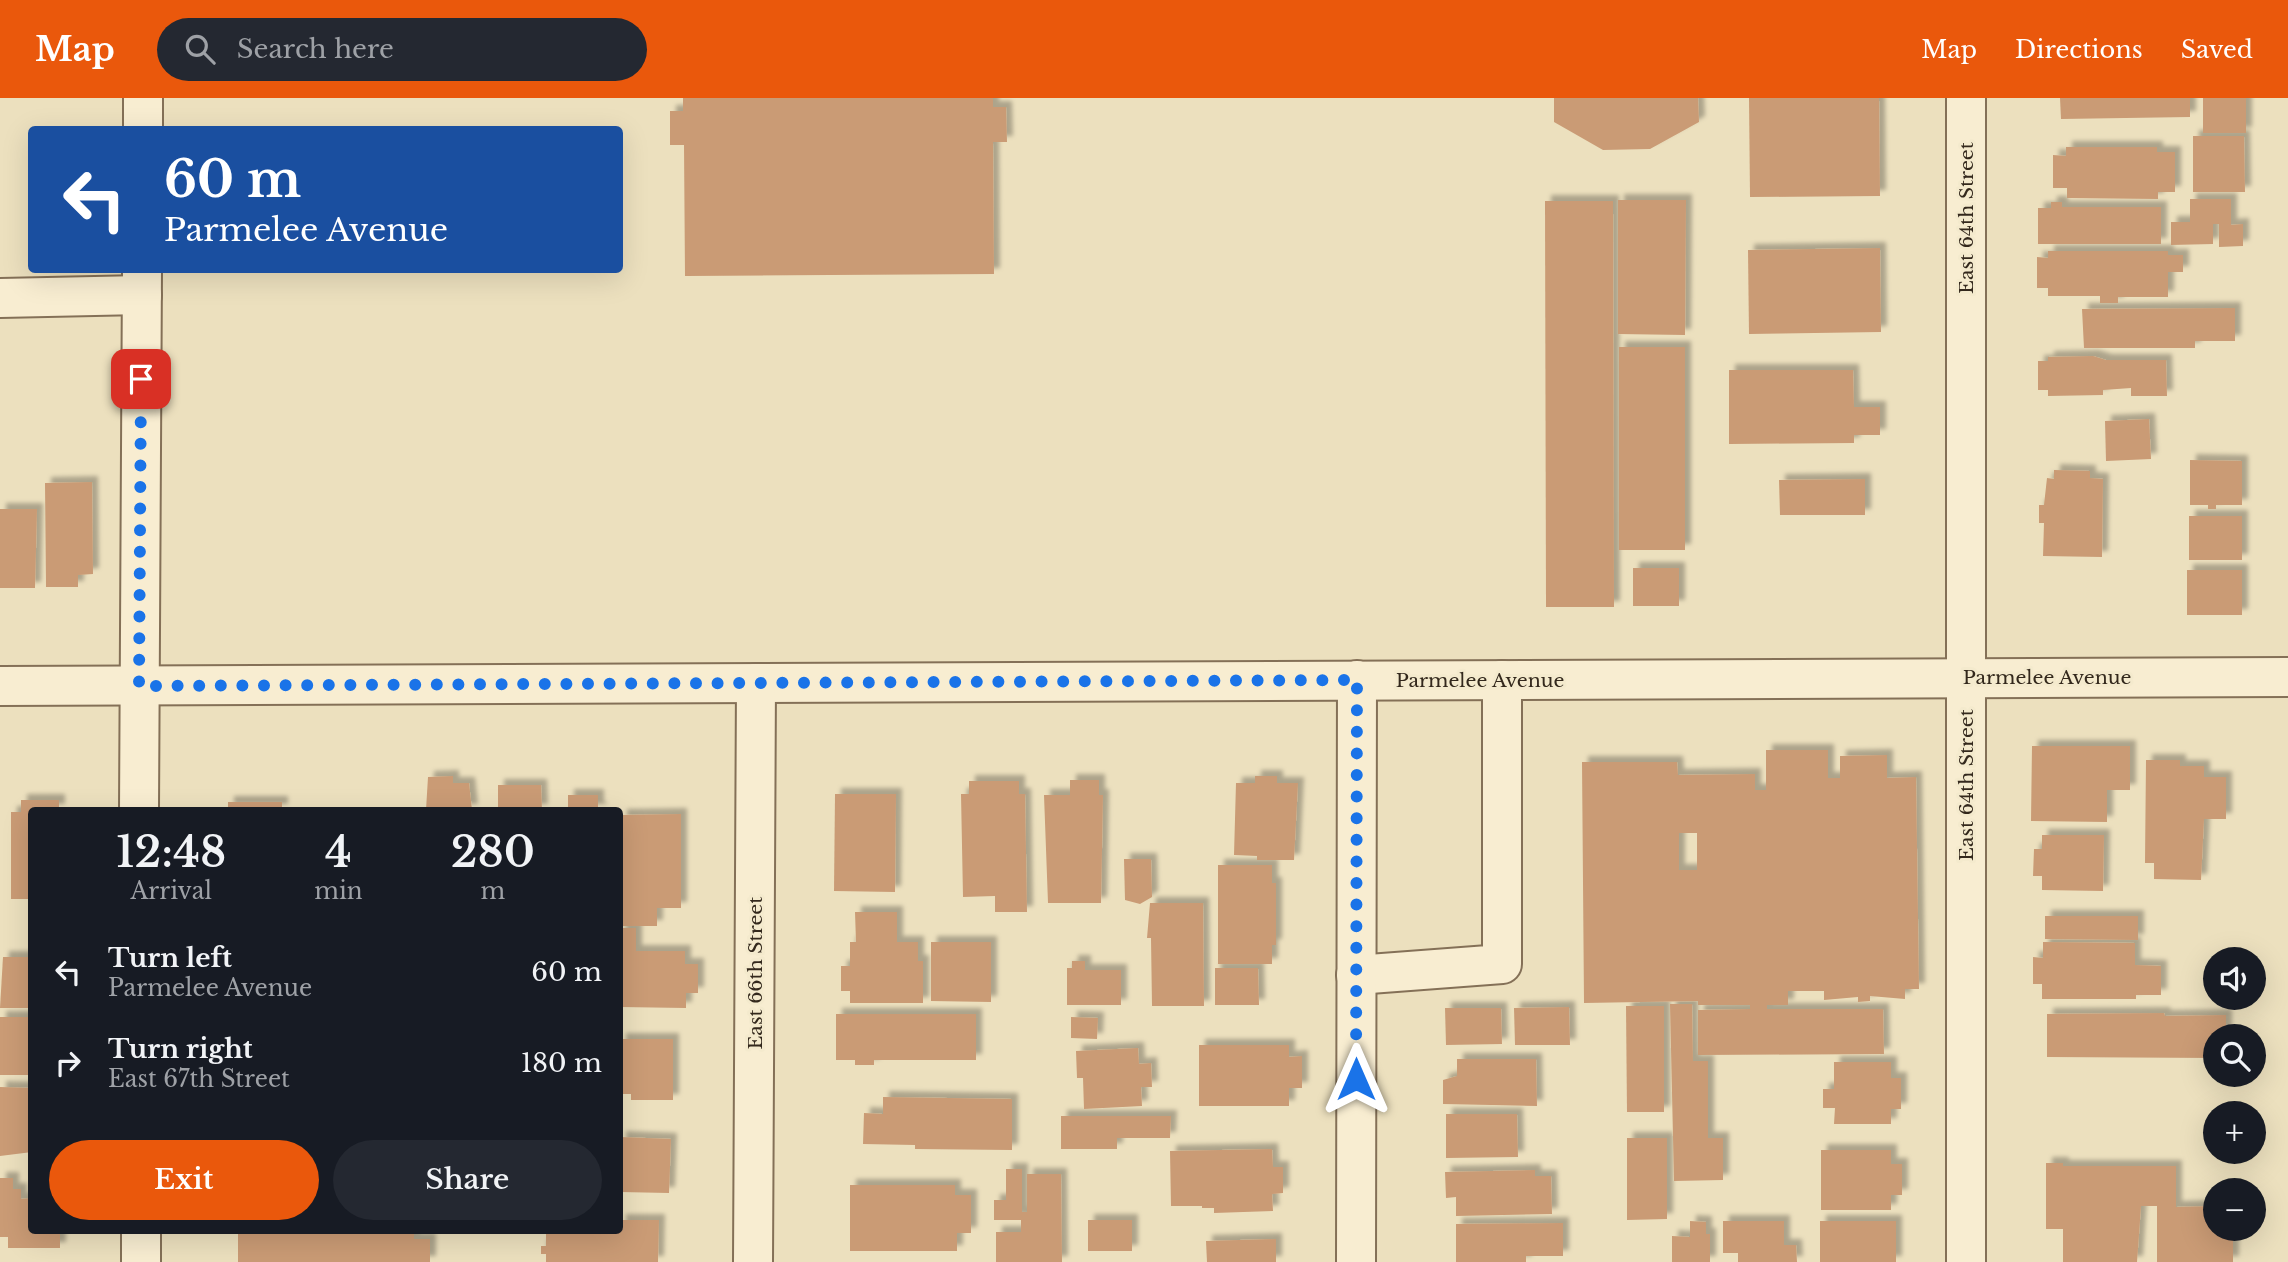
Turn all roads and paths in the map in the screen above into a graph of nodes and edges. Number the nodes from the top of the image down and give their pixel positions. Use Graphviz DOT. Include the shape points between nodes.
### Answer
graph roads {
  1 [pos="143,98"];
  2 [pos="1966,98"];
  3 [pos="143,126"];
  4 [pos="142,282"];
  5 [pos="0,298"];
  6 [pos="2288,677"];
  7 [pos="1966,678"];
  8 [pos="1357,680"];
  9 [pos="1503,680"];
  10 [pos="756,683"];
  11 [pos="139,686"];
  12 [pos="0,687"];
  13 [pos="139,807"];
  14 [pos="1356,975"];
  15 [pos="141,1234"];
  16 [pos="141,1262"];
  17 [pos="753,1262"];
  18 [pos="1356,1262"];
  19 [pos="1966,1262"];
  1 -- 3 [label="street"];
  2 -- 7 [label="street, East 64th Street"];
  4 -- 5 [label="street"];
  4 -- 11 [label="street"];
  6 -- 7 [label="street, Parmelee Avenue"];
  7 -- 9 [label="street, Parmelee Avenue"];
  7 -- 19 [label="street, East 64th Street"];
  8 -- 9 [label="street, Parmelee Avenue"];
  8 -- 10 [label="street, Parmelee Avenue"];
  8 -- 14 [label="street"];
  9 -- 14 [label="street" via="1503,964"];
  10 -- 11 [label="street, Parmelee Avenue"];
  10 -- 17 [label="street, East 66th Street"];
  11 -- 12 [label="street, Parmelee Avenue"];
  11 -- 13 [label="street"];
  14 -- 18 [label="street"];
  15 -- 16 [label="street"];
}
